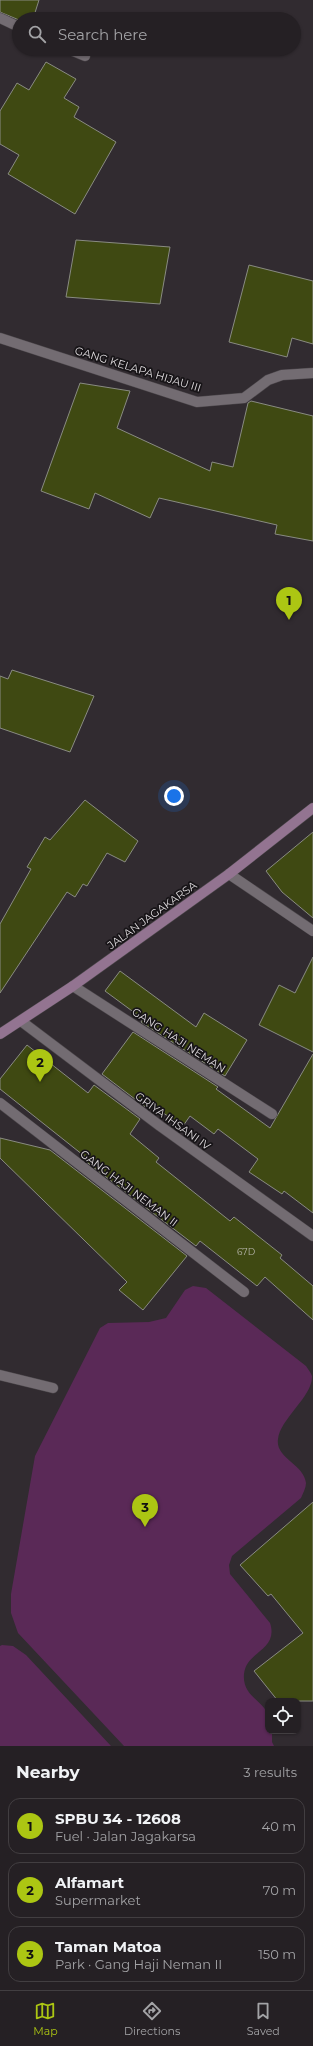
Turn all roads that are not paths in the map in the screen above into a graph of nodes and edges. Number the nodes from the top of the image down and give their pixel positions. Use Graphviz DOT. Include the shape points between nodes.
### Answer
graph roads {
  1 [pos="0,18"];
  2 [pos="12,24"];
  3 [pos="0,338"];
  4 [pos="313,373"];
  5 [pos="313,808"];
  6 [pos="229,874"];
  7 [pos="313,931"];
  8 [pos="73,986"];
  9 [pos="21,1021"];
  10 [pos="0,1034"];
  11 [pos="0,1103"];
  12 [pos="272,1114"];
  13 [pos="313,1236"];
  14 [pos="244,1292"];
  15 [pos="0,1375"];
  16 [pos="53,1388"];
  1 -- 2 [label="street"];
  3 -- 4 [label="street, GANG KELAPA HIJAU III" via="197,402 244,398 268,380 282,375"];
  5 -- 6 [label="main road, JALAN JAGAKARSA"];
  6 -- 7 [label="street"];
  6 -- 8 [label="main road, JALAN JAGAKARSA"];
  8 -- 9 [label="main road, JALAN JAGAKARSA"];
  8 -- 12 [label="street, GANG HAJI NEMAN"];
  9 -- 10 [label="main road, JALAN JAGAKARSA"];
  9 -- 13 [label="street, GRIYA IHSANI IV" via="160,1126"];
  11 -- 14 [label="street, GANG HAJI NEMAN II"];
  15 -- 16 [label="street"];
}
